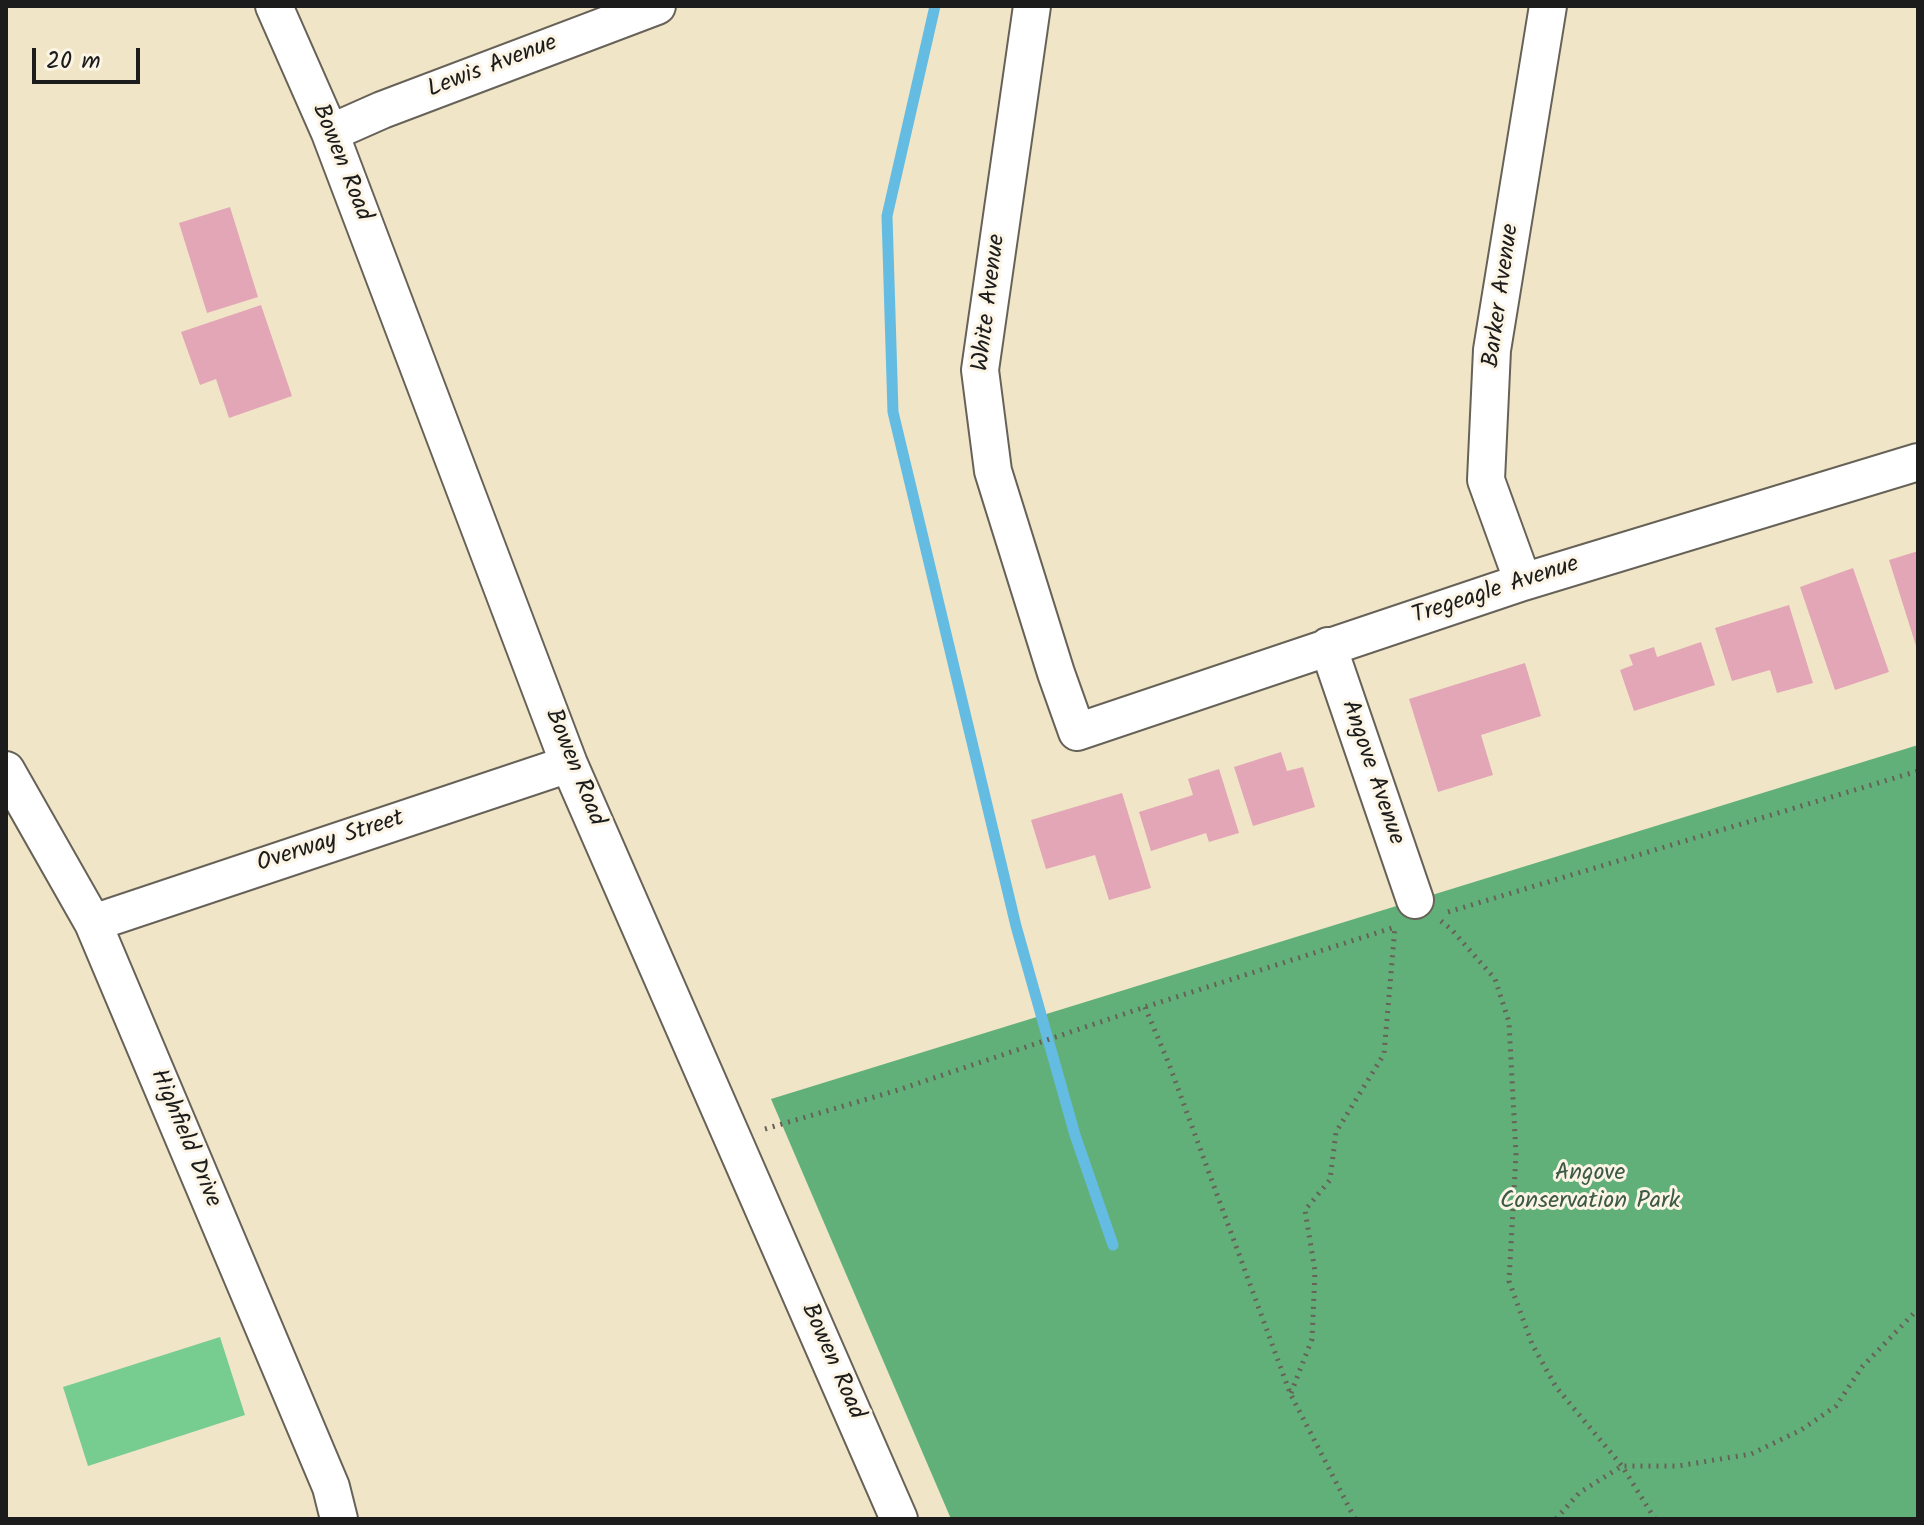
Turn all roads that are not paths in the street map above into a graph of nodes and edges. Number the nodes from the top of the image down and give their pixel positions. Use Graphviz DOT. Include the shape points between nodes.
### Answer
graph roads {
  1 [pos="274,6"];
  2 [pos="657,6"];
  3 [pos="1032,6"];
  4 [pos="1548,6"];
  5 [pos="330,133"];
  6 [pos="1918,462"];
  7 [pos="1523,582"];
  8 [pos="1328,646"];
  9 [pos="1077,732"];
  10 [pos="569,764"];
  11 [pos="6,770"];
  12 [pos="1415,914"];
  13 [pos="93,923"];
  14 [pos="339,1519"];
  15 [pos="899,1519"];
  1 -- 5 [label="street, Bowen Road"];
  2 -- 5 [label="street, Lewis Avenue"];
  3 -- 9 [label="street, White Avenue" via="980,370 993,471"];
  4 -- 7 [label="street, Barker Avenue" via="1492,350 1486,480"];
  5 -- 10 [label="street, Bowen Road"];
  6 -- 7 [label="street, Tregeagle Avenue"];
  7 -- 8 [label="street, Tregeagle Avenue"];
  8 -- 9 [label="street, Tregeagle Avenue"];
  8 -- 12 [label="street, Angove Avenue"];
  10 -- 13 [label="street, Overway Street"];
  10 -- 15 [label="street, Bowen Road"];
  11 -- 13 [label="street, Highfield Drive"];
  13 -- 14 [label="street, Highfield Drive" via="331,1487"];
}
